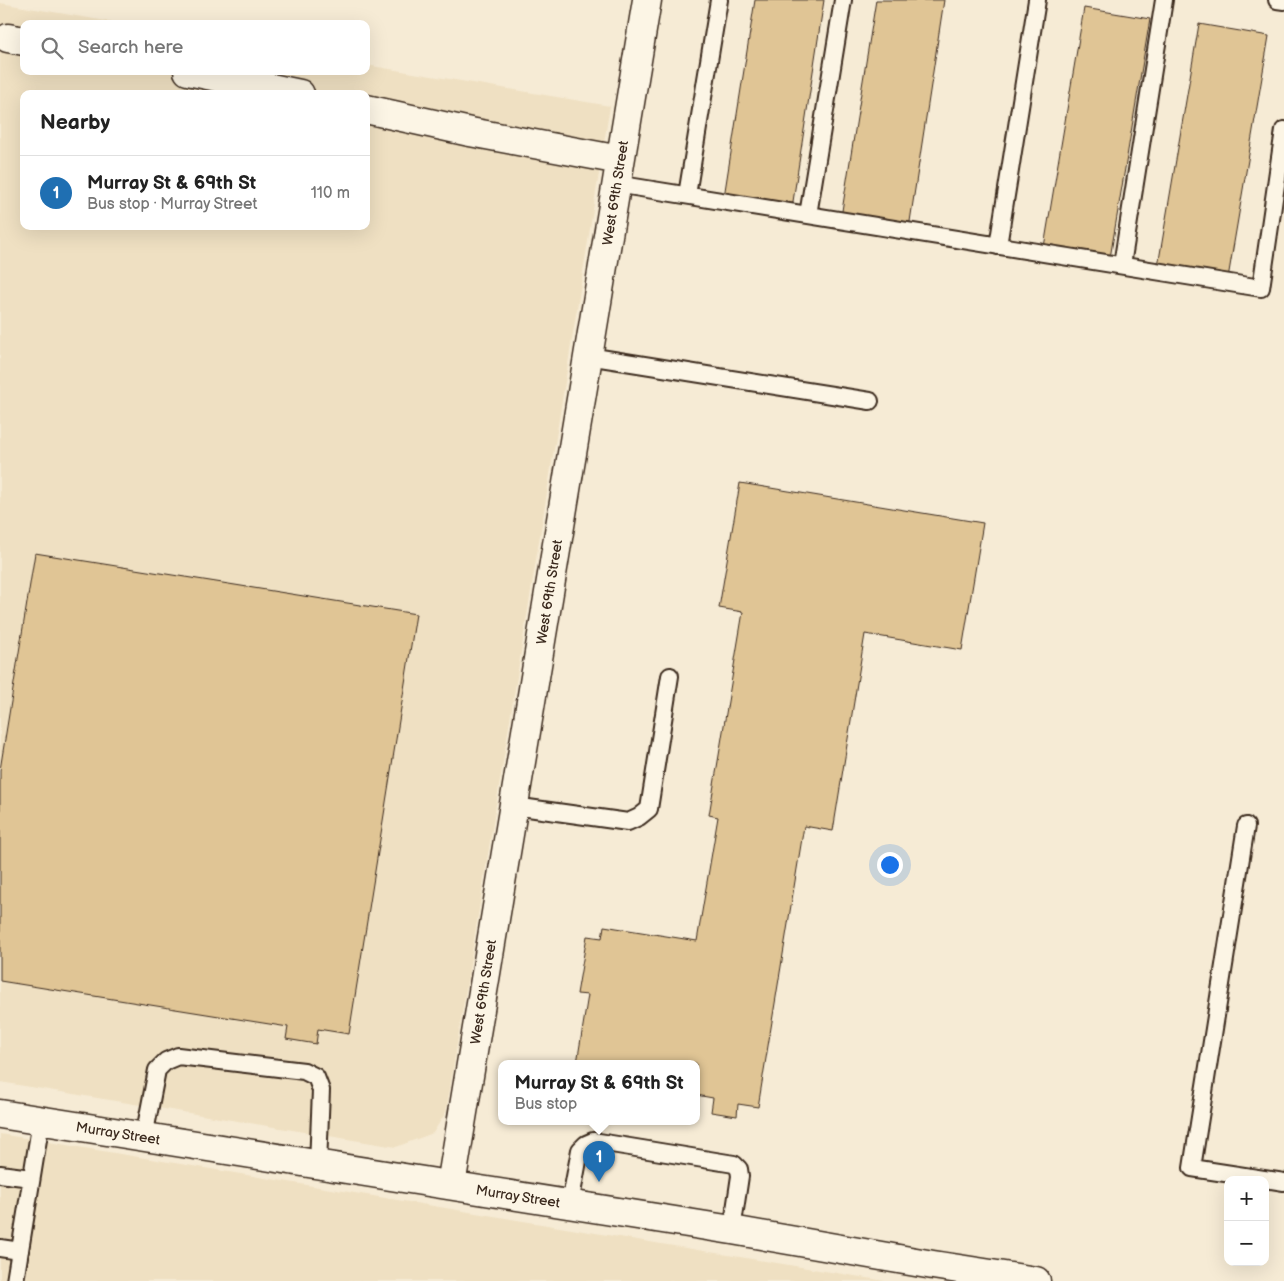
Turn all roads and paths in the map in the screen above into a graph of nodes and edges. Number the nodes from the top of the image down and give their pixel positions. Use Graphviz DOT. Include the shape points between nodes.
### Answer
graph roads {
  1 [pos="647,0"];
  2 [pos="719,0"];
  3 [pos="843,0"];
  4 [pos="1037,0"];
  5 [pos="1164,0"];
  6 [pos="1277,0"];
  7 [pos="1284,1"];
  8 [pos="207,75"];
  9 [pos="281,90"];
  10 [pos="370,110"];
  11 [pos="1284,130"];
  12 [pos="618,172"];
  13 [pos="687,195"];
  14 [pos="808,215"];
  15 [pos="998,246"];
  16 [pos="1122,266"];
  17 [pos="588,356"];
  18 [pos="870,401"];
  19 [pos="670,676"];
  20 [pos="514,806"];
  21 [pos="1246,826"];
  22 [pos="0,1114"];
  23 [pos="41,1121"];
  24 [pos="144,1137"];
  25 [pos="318,1165"];
  26 [pos="0,1174"];
  27 [pos="32,1178"];
  28 [pos="1284,1182"];
  29 [pos="451,1185"];
  30 [pos="570,1204"];
  31 [pos="732,1230"];
  32 [pos="0,1248"];
  33 [pos="20,1251"];
  34 [pos="931,1273"];
  35 [pos="15,1281"];
  36 [pos="1036,1281"];
  1 -- 12 [label="street, West 69th Street"];
  2 -- 13 [label="lane"];
  3 -- 14 [label="lane"];
  4 -- 15 [label="lane"];
  5 -- 16 [label="lane"];
  6 -- 7 [label="lane"];
  8 -- 9 [label="street"];
  10 -- 12 [label="street" via="470,132"];
  11 -- 16 [label="lane" via="1261,288"];
  12 -- 13 [label="lane"];
  12 -- 17 [label="street, West 69th Street"];
  13 -- 14 [label="lane"];
  14 -- 15 [label="lane"];
  15 -- 16 [label="lane"];
  17 -- 18 [label="lane"];
  17 -- 20 [label="street, West 69th Street"];
  19 -- 20 [label="lane" via="648,809 639,817 628,822"];
  20 -- 29 [label="street, West 69th Street"];
  21 -- 28 [label="lane" via="1192,1168"];
  22 -- 23 [label="street, Murray Street"];
  23 -- 24 [label="street, Murray Street"];
  23 -- 27 [label="lane"];
  24 -- 25 [label="street, Murray Street"];
  24 -- 25 [label="lane" via="158,1070 166,1061 178,1056 304,1071 316,1077 321,1090"];
  25 -- 29 [label="street, Murray Street"];
  26 -- 27 [label="lane"];
  27 -- 33 [label="lane"];
  29 -- 30 [label="street, Murray Street"];
  30 -- 31 [label="street, Murray Street"];
  30 -- 31 [label="lane" via="580,1150 593,1141 734,1164 740,1176"];
  31 -- 34 [label="street, Murray Street"];
  32 -- 33 [label="lane"];
  33 -- 35 [label="lane"];
  34 -- 36 [label="street, Murray Street"];
}
